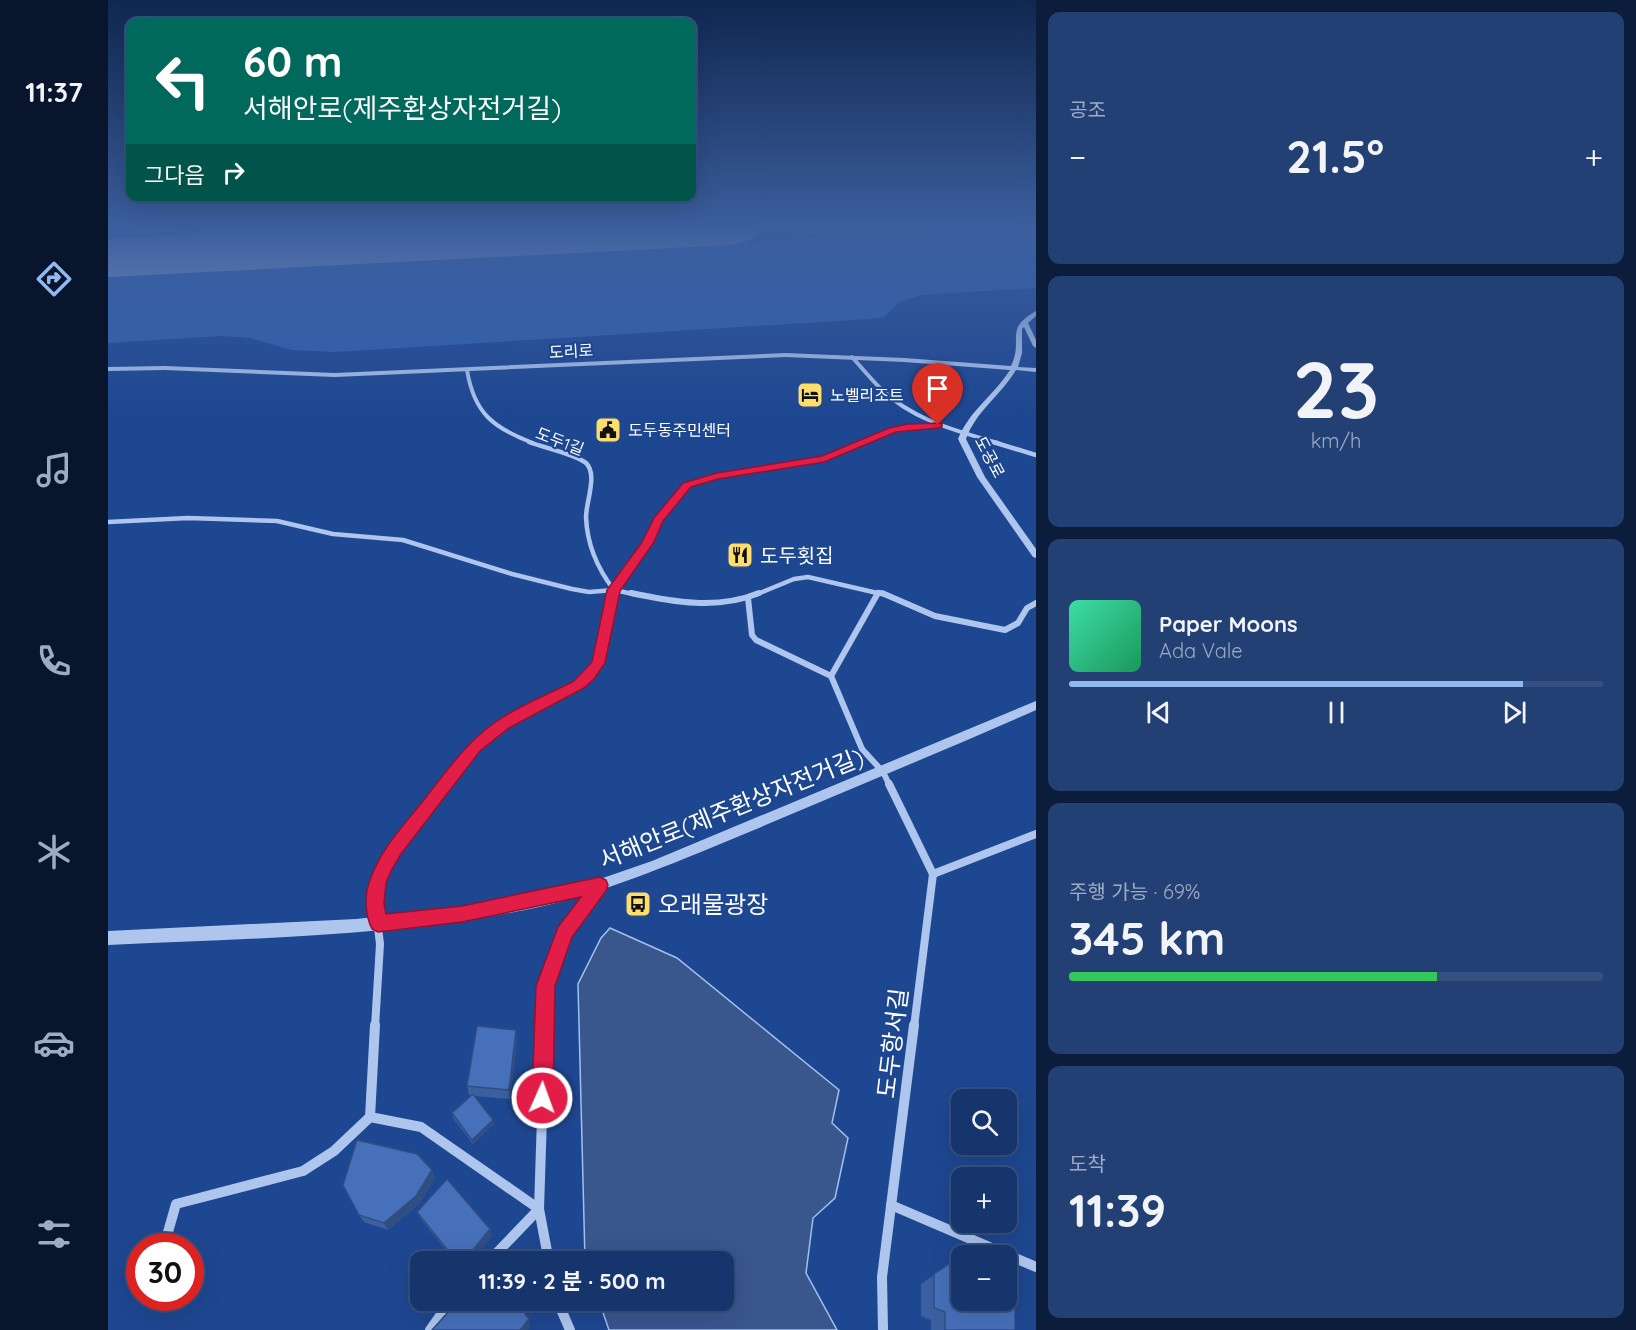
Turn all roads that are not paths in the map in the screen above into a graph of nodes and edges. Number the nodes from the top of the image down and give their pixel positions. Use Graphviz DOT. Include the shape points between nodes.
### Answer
graph roads {
  1 [pos="1036,314"];
  2 [pos="1024,322"];
  3 [pos="1036,346"];
  4 [pos="852,357"];
  5 [pos="108,369"];
  6 [pos="1014,369"];
  7 [pos="466,370"];
  8 [pos="1036,370"];
  9 [pos="938,425"];
  10 [pos="964,432"];
  11 [pos="1036,455"];
  12 [pos="108,522"];
  13 [pos="1036,555"];
  14 [pos="614,590"];
  15 [pos="879,592"];
  16 [pos="748,598"];
  17 [pos="1036,603"];
  18 [pos="831,676"];
  19 [pos="1036,705"];
  20 [pos="883,772"];
  21 [pos="1036,834"];
  22 [pos="933,874"];
  23 [pos="600,885"];
  24 [pos="378,924"];
  25 [pos="108,938"];
  26 [pos="370,1117"];
  27 [pos="891,1205"];
  28 [pos="538,1209"];
  29 [pos="168,1233"];
  30 [pos="498,1251"];
  31 [pos="547,1251"];
  32 [pos="1036,1267"];
  33 [pos="443,1311"];
  34 [pos="562,1311"];
  35 [pos="430,1330"];
  36 [pos="570,1330"];
  37 [pos="883,1330"];
  1 -- 2 [label="street"];
  2 -- 3 [label="street"];
  2 -- 6 [label="street, 도공로" via="1019,328 1019,358"];
  4 -- 6 [label="street, 도리로"];
  4 -- 7 [label="street, 도리로" via="720,358"];
  4 -- 9 [label="street" via="891,398"];
  5 -- 7 [label="street, 도리로" via="150,367 335,375"];
  6 -- 8 [label="street, 도리로"];
  6 -- 10 [label="street, 도공로"];
  7 -- 14 [label="street, 도두1길" via="471,397 496,427 589,466 586,535 598,571"];
  9 -- 10 [label="street"];
  9 -- 14 [label="street" via="893,430 824,459 717,476 687,485 658,521"];
  10 -- 11 [label="street"];
  10 -- 13 [label="street, 도공로" via="962,439 973,464"];
  12 -- 14 [label="street" via="188,518 277,521 333,534 403,540 572,589"];
  14 -- 16 [label="street" via="690,604"];
  14 -- 24 [label="street" via="598,663 589,676 579,685 522,712 474,747 395,849 377,883"];
  15 -- 16 [label="street" via="800,577"];
  15 -- 17 [label="street" via="935,616 992,629 1013,627 1027,608"];
  15 -- 18 [label="street"];
  16 -- 18 [label="street" via="756,639"];
  18 -- 20 [label="street" via="862,749"];
  19 -- 20 [label="street, 서해안로(제주환상자전거길)"];
  20 -- 22 [label="street"];
  20 -- 23 [label="street, 서해안로(제주환상자전거길)"];
  21 -- 22 [label="street"];
  22 -- 27 [label="street, 도두항서길"];
  23 -- 24 [label="street, 서해안로(제주환상자전거길)" via="462,914"];
  23 -- 28 [label="street" via="565,933 546,986"];
  24 -- 25 [label="street, 서해안로(제주환상자전거길)"];
  24 -- 26 [label="street"];
  26 -- 28 [label="street" via="421,1127"];
  26 -- 29 [label="street" via="334,1151 303,1171 176,1204"];
  27 -- 32 [label="street"];
  27 -- 37 [label="street, 도두항서길" via="882,1277"];
  28 -- 30 [label="street"];
  28 -- 31 [label="street"];
  33 -- 35 [label="street"];
  34 -- 36 [label="street"];
}
